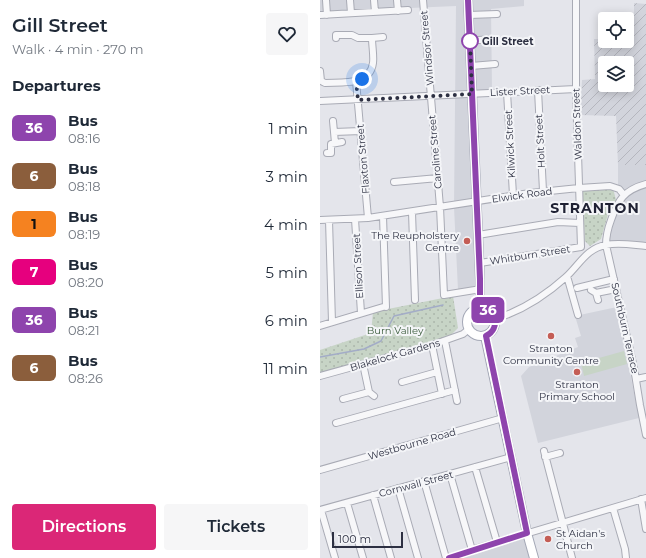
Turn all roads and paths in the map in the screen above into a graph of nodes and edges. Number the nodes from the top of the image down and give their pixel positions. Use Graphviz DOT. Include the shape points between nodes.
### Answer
graph roads {
  1 [pos="326,0"];
  2 [pos="350,0"];
  3 [pos="374,0"];
  4 [pos="397,0"];
  5 [pos="423,0"];
  6 [pos="468,0"];
  7 [pos="576,0"];
  8 [pos="408,10"];
  9 [pos="398,11"];
  10 [pos="375,12"];
  11 [pos="351,13"];
  12 [pos="497,14"];
  13 [pos="323,15"];
  14 [pos="469,15"];
  15 [pos="336,38"];
  16 [pos="372,38"];
  17 [pos="383,38"];
  18 [pos="493,39"];
  19 [pos="479,40"];
  20 [pos="496,64"];
  21 [pos="471,66"];
  22 [pos="320,72"];
  23 [pos="356,81"];
  24 [pos="576,89"];
  25 [pos="538,90"];
  26 [pos="507,92"];
  27 [pos="472,94"];
  28 [pos="431,96"];
  29 [pos="358,100"];
  30 [pos="320,101"];
  31 [pos="333,121"];
  32 [pos="360,130"];
  33 [pos="334,132"];
  34 [pos="342,142"];
  35 [pos="335,143"];
  36 [pos="332,160"];
  37 [pos="438,178"];
  38 [pos="406,181"];
  39 [pos="394,182"];
  40 [pos="646,184"];
  41 [pos="407,188"];
  42 [pos="579,188"];
  43 [pos="543,191"];
  44 [pos="513,195"];
  45 [pos="624,196"];
  46 [pos="476,201"];
  47 [pos="440,207"];
  48 [pos="412,212"];
  49 [pos="383,216"];
  50 [pos="368,218"];
  51 [pos="355,219"];
  52 [pos="320,220"];
  53 [pos="329,220"];
  54 [pos="580,223"];
  55 [pos="478,235"];
  56 [pos="606,245"];
  57 [pos="646,246"];
  58 [pos="581,247"];
  59 [pos="480,264"];
  60 [pos="567,276"];
  61 [pos="614,279"];
  62 [pos="577,288"];
  63 [pos="616,288"];
  64 [pos="481,289"];
  65 [pos="595,294"];
  66 [pos="415,301"];
  67 [pos="480,308"];
  68 [pos="361,313"];
  69 [pos="578,315"];
  70 [pos="495,320"];
  71 [pos="332,322"];
  72 [pos="320,326"];
  73 [pos="469,329"];
  74 [pos="486,336"];
  75 [pos="445,340"];
  76 [pos="432,345"];
  77 [pos="363,364"];
  78 [pos="437,372"];
  79 [pos="320,376"];
  80 [pos="646,377"];
  81 [pos="636,379"];
  82 [pos="402,382"];
  83 [pos="455,390"];
  84 [pos="442,394"];
  85 [pos="343,399"];
  86 [pos="457,401"];
  87 [pos="503,418"];
  88 [pos="336,423"];
  89 [pos="646,435"];
  90 [pos="560,453"];
  91 [pos="511,457"];
  92 [pos="476,467"];
  93 [pos="320,470"];
  94 [pos="450,474"];
  95 [pos="424,481"];
  96 [pos="398,488"];
  97 [pos="373,496"];
  98 [pos="643,499"];
  99 [pos="347,502"];
  100 [pos="612,508"];
  101 [pos="321,510"];
  102 [pos="562,523"];
  103 [pos="646,529"];
  104 [pos="527,533"];
  105 [pos="497,542"];
  106 [pos="472,550"];
  107 [pos="335,558"];
  108 [pos="363,558"];
  109 [pos="391,558"];
  110 [pos="418,558"];
  111 [pos="448,558"];
  112 [pos="534,558"];
  113 [pos="572,558"];
  114 [pos="626,558"];
  1 -- 13 [label="street"];
  2 -- 11 [label="street"];
  3 -- 10 [label="street"];
  4 -- 9 [label="street"];
  5 -- 28 [label="street, Windsor Street"];
  6 -- 14 [label="main road"];
  7 -- 24 [label="street, Waldon Street"];
  8 -- 9 [label="street"];
  9 -- 10 [label="street"];
  10 -- 11 [label="street"];
  11 -- 13 [label="street"];
  12 -- 14 [label="street"];
  14 -- 21 [label="main road"];
  15 -- 16 [label="street" via="336,35 352,35 358,38"];
  16 -- 17 [label="street"];
  16 -- 23 [label="street" via="372,70"];
  18 -- 19 [label="street"];
  20 -- 21 [label="street"];
  21 -- 27 [label="main road"];
  22 -- 23 [label="street" via="321,81 325,83"];
  23 -- 29 [label="street, Flaxton Street"];
  24 -- 25 [label="street, Lister Street"];
  24 -- 42 [label="street, Waldon Street"];
  25 -- 26 [label="street, Lister Street"];
  25 -- 43 [label="street, Holt Street"];
  26 -- 27 [label="street, Lister Street"];
  26 -- 44 [label="street, Kilwick Street"];
  27 -- 28 [label="street, Lister Street"];
  27 -- 46 [label="main road"];
  28 -- 29 [label="street, Lister Street"];
  28 -- 37 [label="street, Caroline Street"];
  29 -- 30 [label="street, Lister Street"];
  29 -- 32 [label="street, Flaxton Street"];
  31 -- 33 [label="street"];
  32 -- 33 [label="street"];
  32 -- 50 [label="street, Flaxton Street"];
  33 -- 35 [label="street"];
  34 -- 35 [label="street"];
  35 -- 36 [label="street" via="331,144 329,153"];
  37 -- 38 [label="street"];
  37 -- 47 [label="street, Caroline Street"];
  38 -- 39 [label="street"];
  38 -- 41 [label="street"];
  40 -- 45 [label="street" via="634,188"];
  42 -- 43 [label="street, Elwick Road"];
  42 -- 45 [label="street, Elwick Road" via="610,186"];
  42 -- 54 [label="street, Waldon Street"];
  43 -- 44 [label="street, Elwick Road"];
  44 -- 46 [label="street, Elwick Road"];
  45 -- 56 [label="street" via="617,204"];
  46 -- 47 [label="street, Elwick Road"];
  46 -- 55 [label="main road"];
  47 -- 48 [label="street, Elwick Road"];
  47 -- 64 [label="street, Caroline Street" via="444,295"];
  48 -- 49 [label="street, Elwick Road"];
  48 -- 66 [label="street"];
  49 -- 50 [label="street, Elwick Road"];
  49 -- 68 [label="street" via="384,307"];
  50 -- 51 [label="street, Elwick Road"];
  51 -- 53 [label="street, Elwick Road"];
  51 -- 68 [label="street, Ellison Street"];
  52 -- 53 [label="street, Elwick Road"];
  53 -- 71 [label="street"];
  54 -- 55 [label="street" via="558,222"];
  54 -- 58 [label="street, Waldon Street"];
  55 -- 59 [label="main road"];
  56 -- 57 [label="street"];
  56 -- 60 [label="street" via="592,250"];
  56 -- 61 [label="street, Southburn Terrace"];
  58 -- 59 [label="street, Whitburn Street"];
  59 -- 64 [label="main road"];
  60 -- 69 [label="street"];
  60 -- 70 [label="street" via="546,293 510,315"];
  61 -- 62 [label="street"];
  61 -- 63 [label="street, Southburn Terrace"];
  63 -- 65 [label="street"];
  63 -- 81 [label="street, Southburn Terrace"];
  64 -- 67 [label="main road"];
  67 -- 70 [label="main road" via="491,312"];
  67 -- 73 [label="main road" via="469,316"];
  68 -- 71 [label="street"];
  70 -- 74 [label="main road" via="494,328"];
  71 -- 72 [label="street"];
  73 -- 74 [label="main road" via="478,336"];
  73 -- 75 [label="street, Blakelock Gardens" via="463,334"];
  74 -- 87 [label="main road"];
  75 -- 76 [label="street, Blakelock Gardens"];
  75 -- 83 [label="street"];
  76 -- 77 [label="street, Blakelock Gardens"];
  76 -- 78 [label="street"];
  77 -- 79 [label="street, Blakelock Gardens"];
  77 -- 85 [label="street" via="372,394"];
  78 -- 82 [label="street"];
  78 -- 84 [label="street"];
  80 -- 81 [label="street"];
  81 -- 89 [label="street, Southburn Terrace"];
  83 -- 84 [label="street"];
  83 -- 86 [label="street"];
  84 -- 88 [label="street"];
  87 -- 91 [label="main road"];
  87 -- 93 [label="street, Westbourne Road"];
  90 -- 102 [label="street" via="545,454"];
  91 -- 92 [label="street, Cornwall Street"];
  91 -- 104 [label="main road"];
  92 -- 94 [label="street, Cornwall Street"];
  92 -- 105 [label="street"];
  94 -- 95 [label="street, Cornwall Street"];
  94 -- 106 [label="street"];
  95 -- 96 [label="street, Cornwall Street"];
  95 -- 111 [label="street"];
  96 -- 97 [label="street, Cornwall Street"];
  96 -- 110 [label="street"];
  97 -- 99 [label="street, Cornwall Street"];
  97 -- 109 [label="street"];
  98 -- 100 [label="street"];
  98 -- 103 [label="street"];
  99 -- 101 [label="street, Cornwall Street"];
  99 -- 108 [label="street"];
  100 -- 102 [label="street"];
  100 -- 114 [label="street"];
  101 -- 107 [label="street"];
  102 -- 104 [label="street"];
  102 -- 113 [label="street"];
  104 -- 105 [label="street"];
  104 -- 112 [label="main road"];
  105 -- 106 [label="street"];
  106 -- 111 [label="street"];
}
